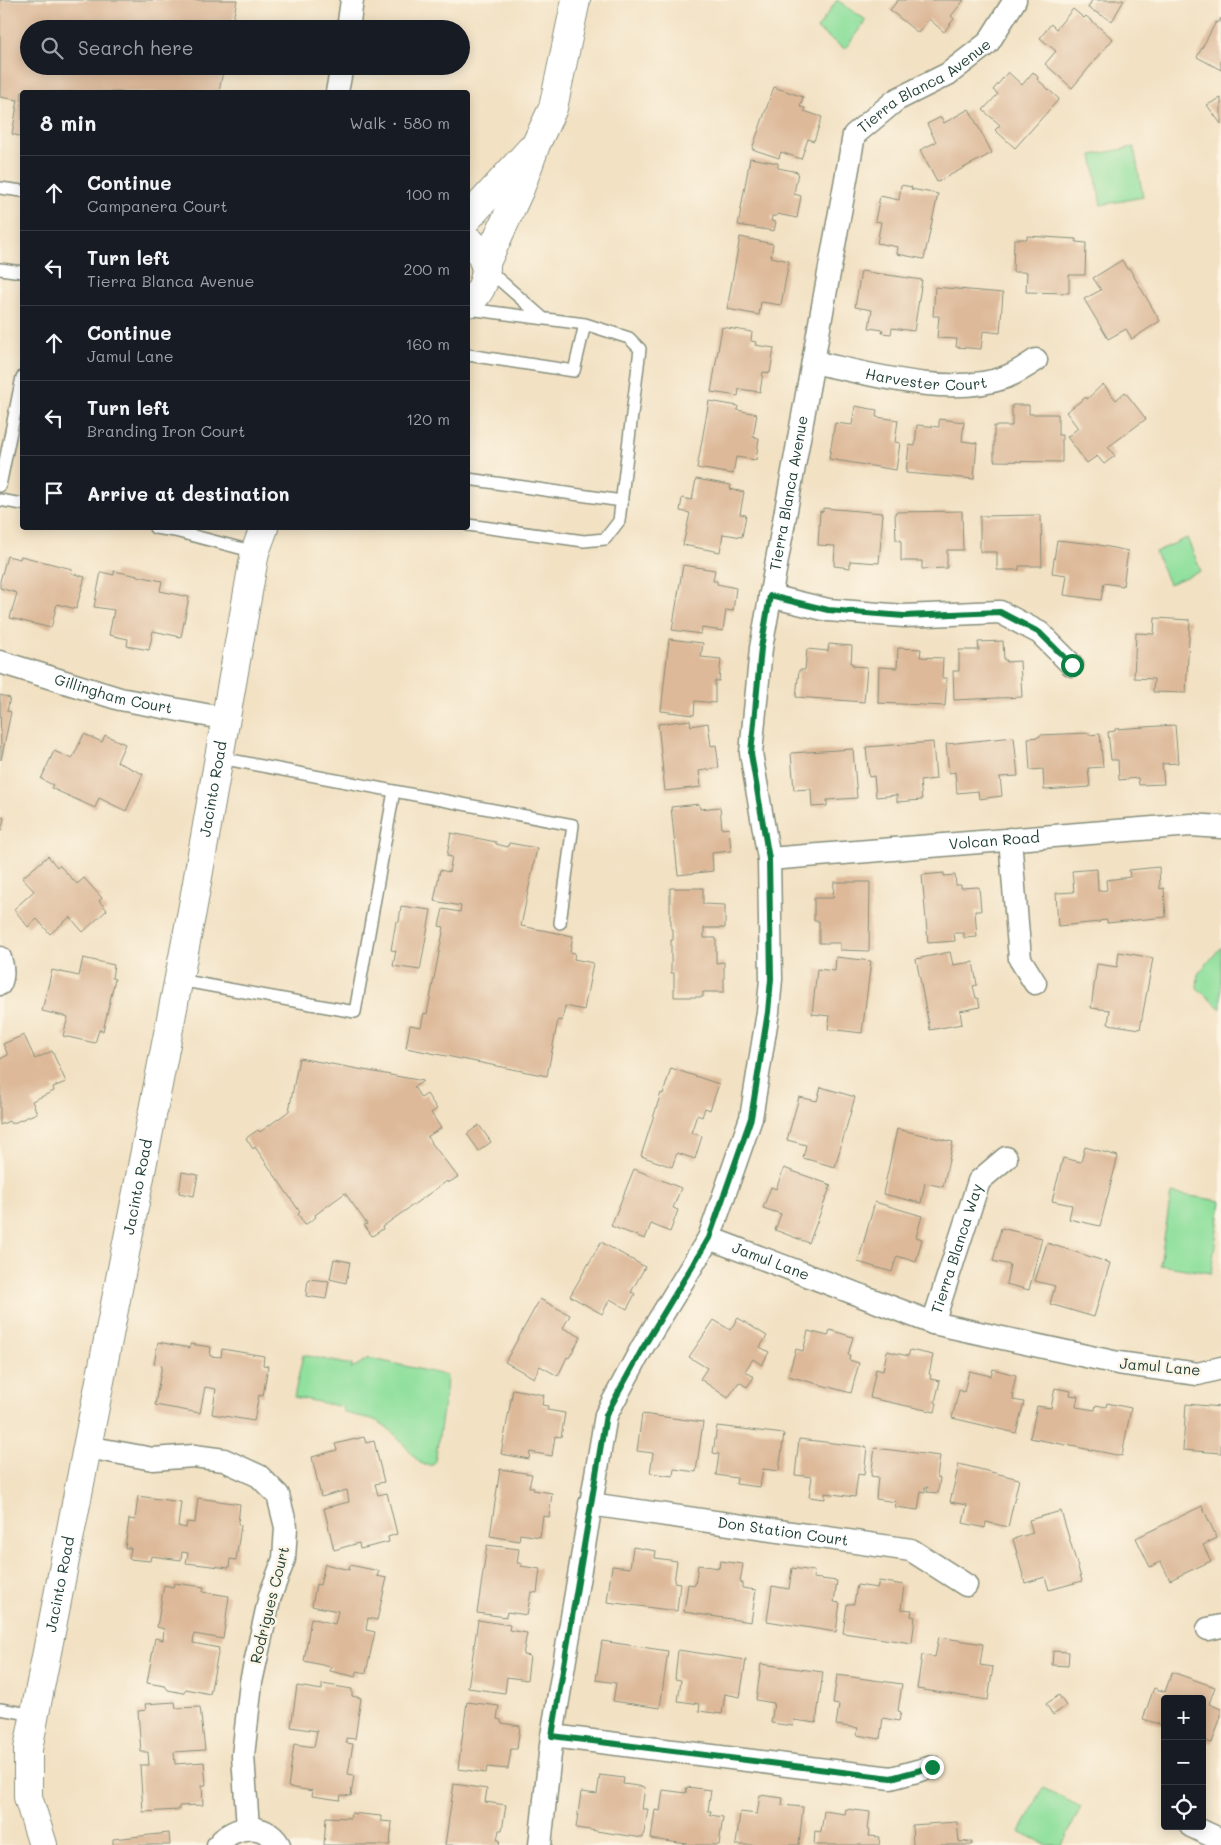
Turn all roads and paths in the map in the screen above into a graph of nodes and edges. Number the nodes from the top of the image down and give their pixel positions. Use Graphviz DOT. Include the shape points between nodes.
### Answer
graph roads {
  1 [pos="352,0"];
  2 [pos="576,0"];
  3 [pos="1015,0"];
  4 [pos="349,20"];
  5 [pos="340,75"];
  6 [pos="337,90"];
  7 [pos="536,144"];
  8 [pos="0,188"];
  9 [pos="20,192"];
  10 [pos="470,216"];
  11 [pos="470,241"];
  12 [pos="486,266"];
  13 [pos="0,269"];
  14 [pos="20,272"];
  15 [pos="470,302"];
  16 [pos="470,309"];
  17 [pos="544,319"];
  18 [pos="585,324"];
  19 [pos="470,356"];
  20 [pos="1036,360"];
  21 [pos="813,362"];
  22 [pos="20,387"];
  23 [pos="470,479"];
  24 [pos="0,486"];
  25 [pos="0,500"];
  26 [pos="622,501"];
  27 [pos="20,504"];
  28 [pos="470,525"];
  29 [pos="183,530"];
  30 [pos="260,540"];
  31 [pos="770,596"];
  32 [pos="0,662"];
  33 [pos="1072,665"];
  34 [pos="227,719"];
  35 [pos="220,758"];
  36 [pos="394,791"];
  37 [pos="1221,827"];
  38 [pos="1010,839"];
  39 [pos="769,859"];
  40 [pos="560,923"];
  41 [pos="0,958"];
  42 [pos="179,980"];
  43 [pos="0,984"];
  44 [pos="1035,984"];
  45 [pos="1006,1158"];
  46 [pos="709,1238"];
  47 [pos="933,1323"];
  48 [pos="1221,1368"];
  49 [pos="87,1447"];
  50 [pos="590,1504"];
  51 [pos="966,1585"];
  52 [pos="0,1709"];
  53 [pos="35,1714"];
  54 [pos="552,1736"];
  55 [pos="932,1767"];
  56 [pos="248,1828"];
  57 [pos="1200,1830"];
  58 [pos="1221,1840"];
  59 [pos="39,1842"];
  60 [pos="218,1845"];
  61 [pos="279,1845"];
  62 [pos="540,1845"];
  1 -- 4 [label="street"];
  2 -- 7 [label="street" via="553,108"];
  3 -- 21 [label="street, Tierra Blanca Avenue" via="988,43 948,74 896,100 854,136"];
  5 -- 6 [label="street"];
  7 -- 10 [label="street"];
  7 -- 12 [label="street"];
  8 -- 9 [label="lane"];
  11 -- 12 [label="street"];
  12 -- 15 [label="street" via="482,288"];
  12 -- 17 [label="lane"];
  13 -- 14 [label="lane"];
  16 -- 17 [label="lane"];
  17 -- 18 [label="lane"];
  18 -- 19 [label="lane" via="574,371"];
  18 -- 26 [label="lane" via="630,338 640,349"];
  20 -- 21 [label="street, Harvester Court" via="1006,377 975,385 947,386"];
  21 -- 31 [label="street, Tierra Blanca Avenue"];
  22 -- 24 [label="lane"];
  23 -- 26 [label="lane"];
  25 -- 27 [label="lane"];
  26 -- 28 [label="lane" via="619,521 605,539 584,541"];
  29 -- 30 [label="lane"];
  30 -- 34 [label="street, Jacinto Road"];
  31 -- 33 [label="street" via="828,610 904,616 1000,612 1040,633"];
  31 -- 39 [label="street, Tierra Blanca Avenue" via="761,648 751,754"];
  32 -- 34 [label="street, Gillingham Court" via="120,699"];
  34 -- 35 [label="street, Jacinto Road"];
  35 -- 36 [label="lane"];
  35 -- 42 [label="street, Jacinto Road"];
  36 -- 40 [label="lane" via="574,825"];
  36 -- 42 [label="lane" via="355,1012"];
  37 -- 38 [label="street, Volcan Road" via="1192,825"];
  38 -- 39 [label="street, Volcan Road"];
  38 -- 44 [label="street" via="1020,959"];
  39 -- 46 [label="street, Tierra Blanca Avenue" via="771,979 765,1031 751,1118"];
  41 -- 43 [label="street" via="3,966"];
  42 -- 49 [label="street, Jacinto Road"];
  45 -- 47 [label="street, Tierra Blanca Way" via="979,1181"];
  46 -- 47 [label="street, Jamul Lane"];
  46 -- 50 [label="street" via="606,1415"];
  47 -- 48 [label="street, Jamul Lane" via="1118,1363 1198,1374"];
  49 -- 53 [label="street, Jacinto Road"];
  49 -- 56 [label="street, Rodrigues Court" via="153,1459 194,1456 224,1460 259,1476 278,1495 286,1527 284,1559 270,1596 251,1682 243,1756"];
  50 -- 51 [label="street, Don Station Court" via="911,1550"];
  50 -- 54 [label="street"];
  52 -- 53 [label="lane"];
  53 -- 59 [label="street, Jacinto Road" via="28,1749 28,1797"];
  54 -- 55 [label="street" via="891,1778"];
  54 -- 62 [label="street"];
  56 -- 60 [label="street" via="236,1830"];
  56 -- 61 [label="street" via="268,1834"];
  57 -- 58 [label="street"];
}
